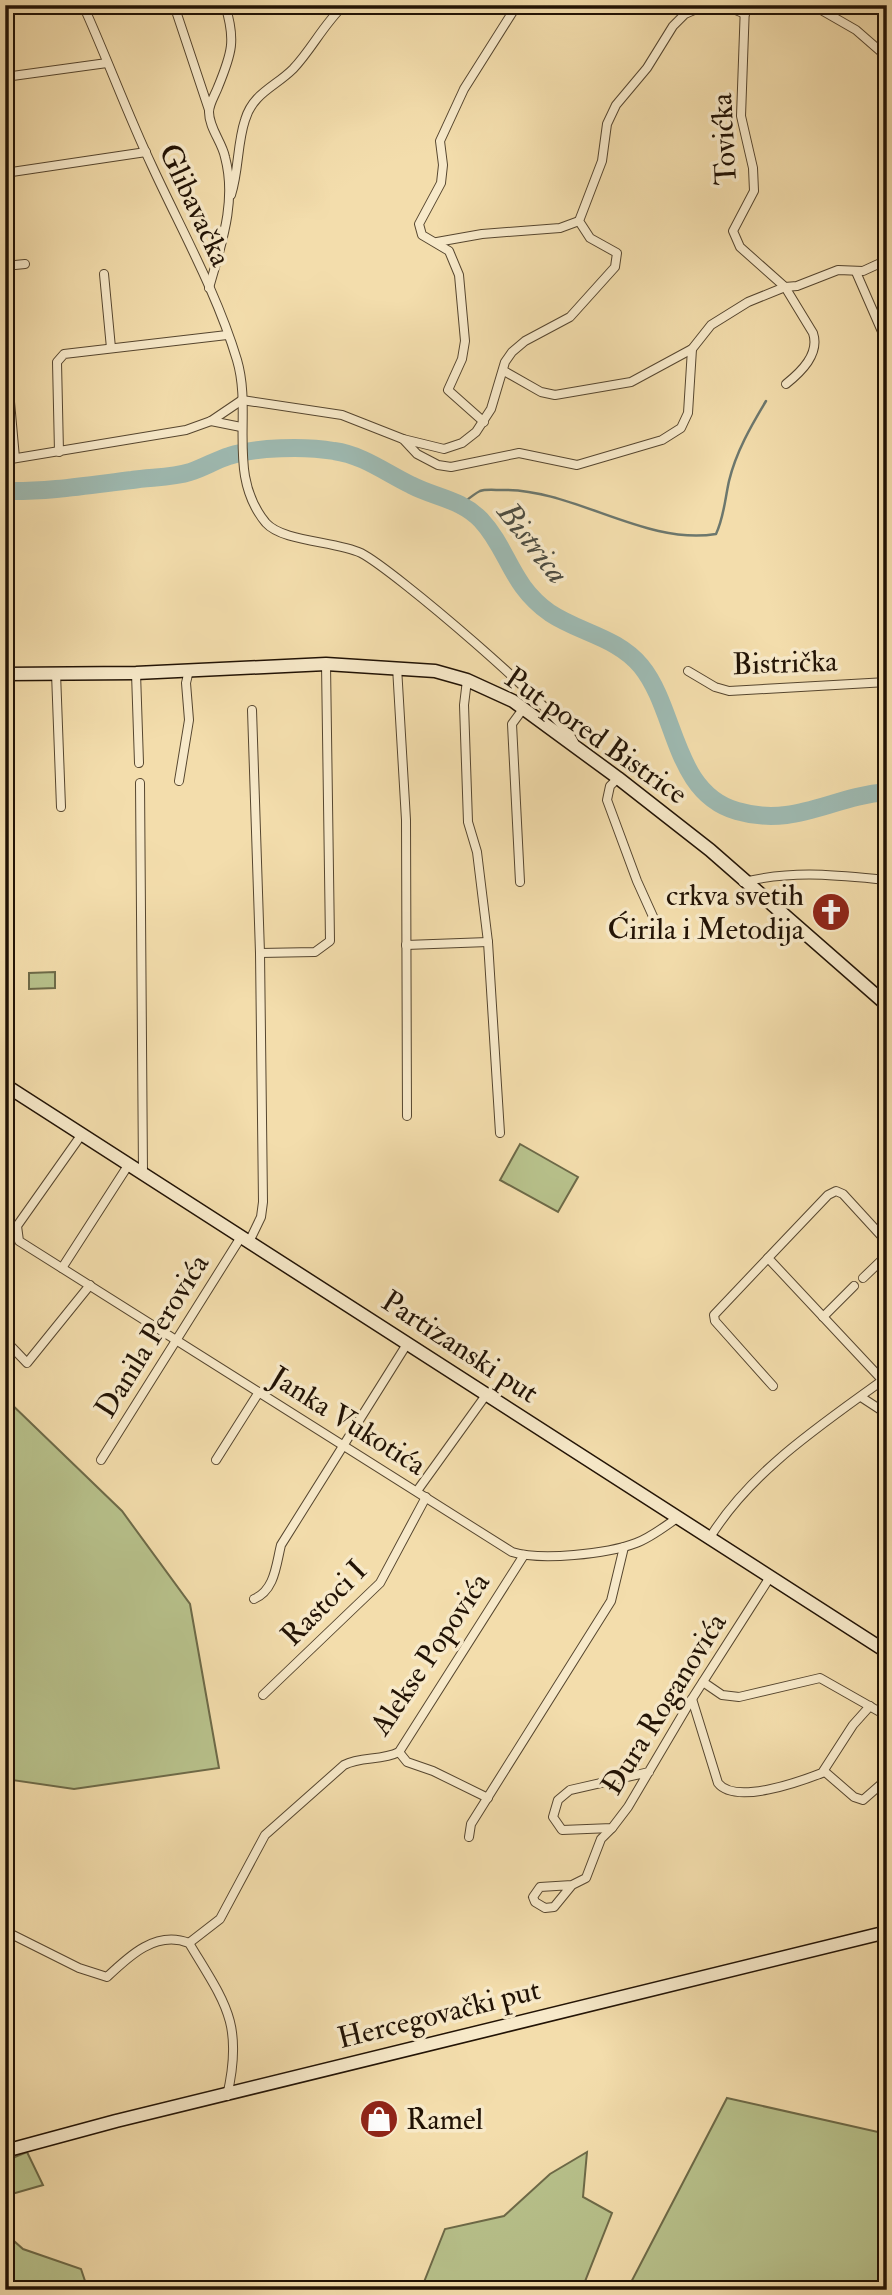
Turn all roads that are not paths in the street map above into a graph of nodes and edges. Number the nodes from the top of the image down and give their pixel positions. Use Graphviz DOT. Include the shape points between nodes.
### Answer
graph roads {
  1 [pos="83,5"];
  2 [pos="174,5"];
  3 [pos="225,5"];
  4 [pos="344,5"];
  5 [pos="517,5"];
  6 [pos="706,5"];
  7 [pos="724,5"];
  8 [pos="816,7"];
  9 [pos="745,10"];
  10 [pos="887,57"];
  11 [pos="107,64"];
  12 [pos="5,77"];
  13 [pos="209,110"];
  14 [pos="146,152"];
  15 [pos="5,173"];
  16 [pos="230,198"];
  17 [pos="579,221"];
  18 [pos="435,242"];
  19 [pos="887,260"];
  20 [pos="25,264"];
  21 [pos="5,266"];
  22 [pos="856,272"];
  23 [pos="104,274"];
  24 [pos="785,287"];
  25 [pos="209,288"];
  26 [pos="227,335"];
  27 [pos="887,342"];
  28 [pos="5,346"];
  29 [pos="111,348"];
  30 [pos="692,349"];
  31 [pos="504,371"];
  32 [pos="786,384"];
  33 [pos="242,400"];
  34 [pos="211,421"];
  35 [pos="484,422"];
  36 [pos="241,428"];
  37 [pos="403,439"];
  38 [pos="58,452"];
  39 [pos="15,458"];
  40 [pos="5,460"];
  41 [pos="327,664"];
  42 [pos="397,667"];
  43 [pos="189,670"];
  44 [pos="688,671"];
  45 [pos="56,673"];
  46 [pos="136,673"];
  47 [pos="5,674"];
  48 [pos="467,680"];
  49 [pos="887,682"];
  50 [pos="523,689"];
  51 [pos="518,705"];
  52 [pos="252,710"];
  53 [pos="575,746"];
  54 [pos="139,763"];
  55 [pos="618,778"];
  56 [pos="179,781"];
  57 [pos="140,783"];
  58 [pos="61,807"];
  59 [pos="887,880"];
  60 [pos="520,882"];
  61 [pos="743,882"];
  62 [pos="660,932"];
  63 [pos="488,942"];
  64 [pos="406,945"];
  65 [pos="260,953"];
  66 [pos="5,984"];
  67 [pos="887,1005"];
  68 [pos="5,1029"];
  69 [pos="5,1084"];
  70 [pos="407,1116"];
  71 [pos="500,1133"];
  72 [pos="82,1134"];
  73 [pos="129,1164"];
  74 [pos="143,1173"];
  75 [pos="245,1240"];
  76 [pos="887,1242"];
  77 [pos="887,1255"];
  78 [pos="768,1258"];
  79 [pos="62,1268"];
  80 [pos="863,1278"];
  81 [pos="90,1285"];
  82 [pos="854,1286"];
  83 [pos="823,1317"];
  84 [pos="175,1339"];
  85 [pos="5,1340"];
  86 [pos="407,1344"];
  87 [pos="886,1380"];
  88 [pos="773,1386"];
  89 [pos="259,1392"];
  90 [pos="486,1395"];
  91 [pos="860,1397"];
  92 [pos="887,1413"];
  93 [pos="343,1444"];
  94 [pos="101,1460"];
  95 [pos="216,1460"];
  96 [pos="417,1492"];
  97 [pos="426,1497"];
  98 [pos="677,1518"];
  99 [pos="709,1539"];
  100 [pos="624,1547"];
  101 [pos="524,1555"];
  102 [pos="770,1577"];
  103 [pos="254,1599"];
  104 [pos="887,1652"];
  105 [pos="703,1682"];
  106 [pos="263,1695"];
  107 [pos="692,1699"];
  108 [pos="870,1706"];
  109 [pos="887,1716"];
  110 [pos="399,1752"];
  111 [pos="824,1770"];
  112 [pos="649,1772"];
  113 [pos="887,1779"];
  114 [pos="488,1798"];
  115 [pos="612,1828"];
  116 [pos="469,1838"];
  117 [pos="572,1885"];
  118 [pos="5,1931"];
  119 [pos="887,1931"];
  120 [pos="189,1943"];
  121 [pos="227,2095"];
  122 [pos="5,2151"];
  1 -- 11 [label="street, Glibavačka"];
  2 -- 13 [label="street"];
  3 -- 13 [label="street" via="232,26 231,49"];
  4 -- 16 [label="street" via="291,71 252,103"];
  5 -- 18 [label="street" via="464,89 440,141 441,183 419,224 422,235"];
  6 -- 17 [label="street" via="685,14 673,26 648,68 616,105 607,124 602,161"];
  7 -- 9 [label="street"];
  8 -- 10 [label="street" via="856,30"];
  9 -- 24 [label="street, Tovićka" via="741,116 754,191 733,231 740,247"];
  11 -- 12 [label="street"];
  11 -- 14 [label="street, Glibavačka"];
  13 -- 16 [label="street" via="225,156"];
  14 -- 15 [label="street"];
  14 -- 25 [label="street, Glibavačka"];
  16 -- 25 [label="street"];
  17 -- 18 [label="street" via="560,228"];
  17 -- 31 [label="street" via="590,238 617,253 615,267 570,317 519,345 505,362"];
  18 -- 35 [label="street" via="449,251 459,275 465,341 448,390"];
  19 -- 22 [label="street"];
  20 -- 21 [label="street"];
  22 -- 24 [label="street" via="838,270"];
  22 -- 27 [label="street"];
  23 -- 29 [label="street"];
  24 -- 30 [label="street" via="748,302 711,325"];
  24 -- 32 [label="street" via="815,340 803,370"];
  25 -- 26 [label="street, Glibavačka"];
  26 -- 29 [label="street"];
  26 -- 33 [label="street, Glibavačka" via="237,361"];
  28 -- 39 [label="street"];
  29 -- 38 [label="street" via="64,354 57,362"];
  30 -- 31 [label="street" via="631,382 555,395"];
  30 -- 37 [label="street" via="688,414 681,428 662,440 602,459 577,466 519,453 451,467 418,454"];
  31 -- 35 [label="street"];
  33 -- 34 [label="street"];
  33 -- 36 [label="street, Glibavačka"];
  33 -- 37 [label="street" via="342,415"];
  34 -- 36 [label="street"];
  34 -- 38 [label="street" via="186,430"];
  35 -- 37 [label="street" via="462,443 444,449"];
  36 -- 50 [label="street, Glibavačka" via="247,490 269,525 282,533 340,544 383,566"];
  38 -- 39 [label="street"];
  39 -- 40 [label="street"];
  41 -- 42 [label="street, Put pored Bistrice"];
  41 -- 43 [label="street, Put pored Bistrice"];
  41 -- 65 [label="street" via="330,941 315,952"];
  42 -- 48 [label="street, Put pored Bistrice"];
  42 -- 64 [label="street" via="406,820"];
  43 -- 46 [label="street, Put pored Bistrice"];
  43 -- 56 [label="street" via="189,720"];
  44 -- 49 [label="street, Bistrička" via="729,691"];
  45 -- 46 [label="street, Put pored Bistrice"];
  45 -- 47 [label="street, Put pored Bistrice"];
  45 -- 58 [label="street"];
  46 -- 54 [label="street"];
  48 -- 51 [label="street, Put pored Bistrice"];
  48 -- 63 [label="street" via="468,822 477,852"];
  50 -- 51 [label="street"];
  50 -- 53 [label="street, Glibavačka" via="566,730"];
  51 -- 53 [label="street, Put pored Bistrice"];
  51 -- 60 [label="street" via="512,724"];
  52 -- 65 [label="street, Danila Perovića"];
  53 -- 55 [label="street, Put pored Bistrice"];
  55 -- 61 [label="street, Put pored Bistrice"];
  55 -- 62 [label="street" via="610,786 607,800"];
  57 -- 74 [label="street"];
  59 -- 61 [label="street" via="806,872"];
  61 -- 67 [label="street, Put pored Bistrice"];
  63 -- 64 [label="street"];
  63 -- 71 [label="street"];
  64 -- 70 [label="street"];
  65 -- 75 [label="street, Danila Perovića" via="263,1202 261,1217"];
  66 -- 68 [label="street"];
  69 -- 72 [label="street, Partizanski put"];
  72 -- 73 [label="street, Partizanski put"];
  72 -- 79 [label="street, Janka Vukotića" via="23,1216 16,1234 19,1241"];
  73 -- 74 [label="street, Partizanski put"];
  73 -- 79 [label="street"];
  74 -- 75 [label="street, Partizanski put"];
  75 -- 84 [label="street, Danila Perovića"];
  75 -- 86 [label="street, Partizanski put"];
  76 -- 78 [label="street" via="836,1191"];
  77 -- 80 [label="street"];
  78 -- 83 [label="street"];
  78 -- 88 [label="street" via="714,1315"];
  79 -- 81 [label="street, Janka Vukotića"];
  81 -- 84 [label="street, Janka Vukotića"];
  81 -- 85 [label="street" via="27,1363"];
  82 -- 83 [label="street"];
  83 -- 87 [label="street"];
  84 -- 89 [label="street, Janka Vukotića"];
  84 -- 94 [label="street, Danila Perovića"];
  86 -- 90 [label="street, Partizanski put"];
  86 -- 93 [label="street"];
  87 -- 91 [label="street"];
  89 -- 93 [label="street, Janka Vukotića"];
  89 -- 95 [label="street"];
  90 -- 96 [label="street"];
  90 -- 98 [label="street, Partizanski put"];
  91 -- 92 [label="street"];
  91 -- 99 [label="street" via="764,1471"];
  93 -- 96 [label="street, Janka Vukotića"];
  93 -- 103 [label="street" via="281,1545 272,1582"];
  96 -- 97 [label="street, Janka Vukotića"];
  97 -- 101 [label="street, Janka Vukotića" via="503,1547"];
  97 -- 106 [label="street, Rastoci I" via="380,1583"];
  98 -- 99 [label="street, Partizanski put"];
  98 -- 100 [label="street, Janka Vukotića"];
  99 -- 102 [label="street, Partizanski put"];
  100 -- 101 [label="street, Janka Vukotića"];
  100 -- 114 [label="street" via="611,1601"];
  101 -- 110 [label="street, Alekse Popovića"];
  102 -- 104 [label="street, Partizanski put"];
  102 -- 105 [label="street, Đura Roganovića"];
  105 -- 107 [label="street, Đura Roganovića"];
  105 -- 108 [label="street" via="722,1695 738,1697 820,1678"];
  107 -- 111 [label="street" via="723,1789 747,1794"];
  107 -- 112 [label="street, Đura Roganovića"];
  108 -- 109 [label="street"];
  108 -- 111 [label="street"];
  110 -- 114 [label="street" via="407,1762"];
  110 -- 120 [label="street, Alekse Popovića" via="344,1765 265,1835 220,1919"];
  111 -- 113 [label="street" via="863,1800"];
  112 -- 115 [label="street, Đura Roganovića"];
  112 -- 115 [label="street, Đura Roganovića" via="584,1785 558,1800 553,1818 562,1830"];
  114 -- 116 [label="street" via="471,1825"];
  115 -- 117 [label="street" via="601,1839 591,1872"];
  117 -- 117 [label="street" via="540,1887 534,1902 545,1909 555,1907"];
  118 -- 120 [label="street" via="79,1968 107,1976 145,1945 171,1940"];
  119 -- 121 [label="street, Hercegovački put"];
  120 -- 121 [label="street" via="232,2018 235,2064"];
  121 -- 122 [label="street, Hercegovački put"];
}
